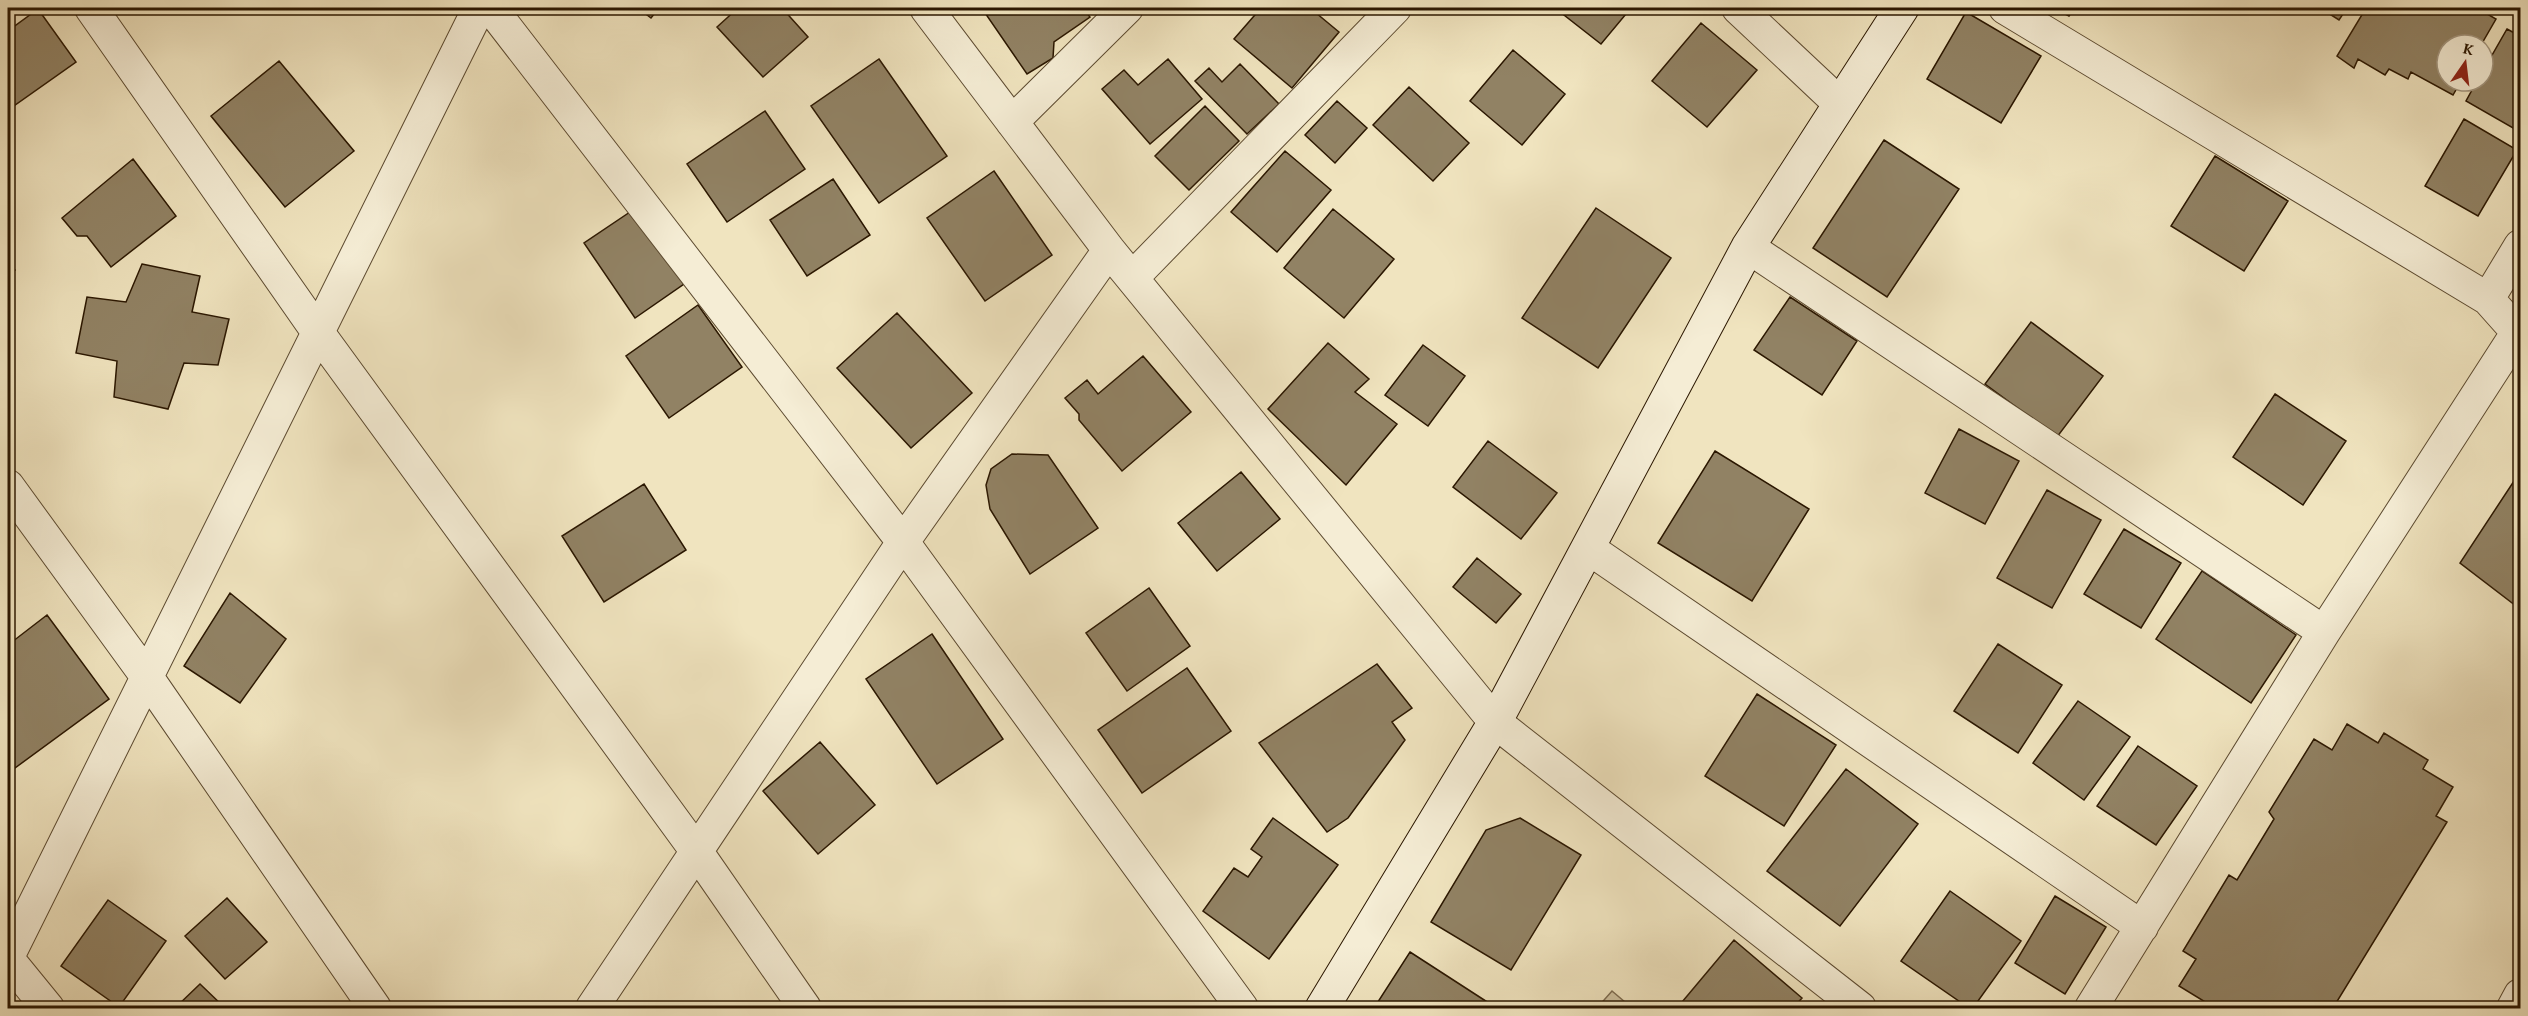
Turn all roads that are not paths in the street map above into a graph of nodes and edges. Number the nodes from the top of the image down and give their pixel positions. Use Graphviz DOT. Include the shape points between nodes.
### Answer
graph roads {
  1 [pos="92,8"];
  2 [pos="479,8"];
  3 [pos="491,8"];
  4 [pos="926,8"];
  5 [pos="1127,8"];
  6 [pos="1395,8"];
  7 [pos="1738,8"];
  8 [pos="1902,8"];
  9 [pos="2005,8"];
  10 [pos="1839,103"];
  11 [pos="1012,122"];
  12 [pos="2520,246"];
  13 [pos="1748,248"];
  14 [pos="1109,250"];
  15 [pos="1132,278"];
  16 [pos="2488,299"];
  17 [pos="317,331"];
  18 [pos="2519,334"];
  19 [pos="8,486"];
  20 [pos="903,542"];
  21 [pos="1588,548"];
  22 [pos="2324,632"];
  23 [pos="147,677"];
  24 [pos="1496,722"];
  25 [pos="697,852"];
  26 [pos="2142,927"];
  27 [pos="8,958"];
  28 [pos="2520,995"];
  29 [pos="48,1008"];
  30 [pos="375,1008"];
  31 [pos="592,1008"];
  32 [pos="805,1008"];
  33 [pos="1242,1008"];
  34 [pos="1322,1008"];
  35 [pos="1860,1008"];
  36 [pos="2091,1008"];
  37 [pos="2513,1008"];
  1 -- 17 [label="street"];
  2 -- 17 [label="street"];
  3 -- 20 [label="street"];
  4 -- 11 [label="street"];
  5 -- 11 [label="street"];
  6 -- 15 [label="street"];
  7 -- 10 [label="street"];
  8 -- 10 [label="street"];
  9 -- 16 [label="street"];
  10 -- 13 [label="street"];
  11 -- 14 [label="street"];
  12 -- 16 [label="street"];
  13 -- 21 [label="street"];
  13 -- 22 [label="street"];
  14 -- 15 [label="street"];
  14 -- 20 [label="street"];
  15 -- 24 [label="street"];
  16 -- 18 [label="street"];
  17 -- 23 [label="street"];
  17 -- 25 [label="street"];
  18 -- 22 [label="street"];
  19 -- 23 [label="street"];
  20 -- 25 [label="street"];
  20 -- 33 [label="street"];
  21 -- 24 [label="street"];
  21 -- 26 [label="street"];
  22 -- 26 [label="street"];
  23 -- 27 [label="street"];
  23 -- 30 [label="street"];
  24 -- 34 [label="street"];
  24 -- 35 [label="street"];
  25 -- 31 [label="street"];
  25 -- 32 [label="street"];
  26 -- 36 [label="street"];
  27 -- 29 [label="street"];
  28 -- 37 [label="street"];
}
